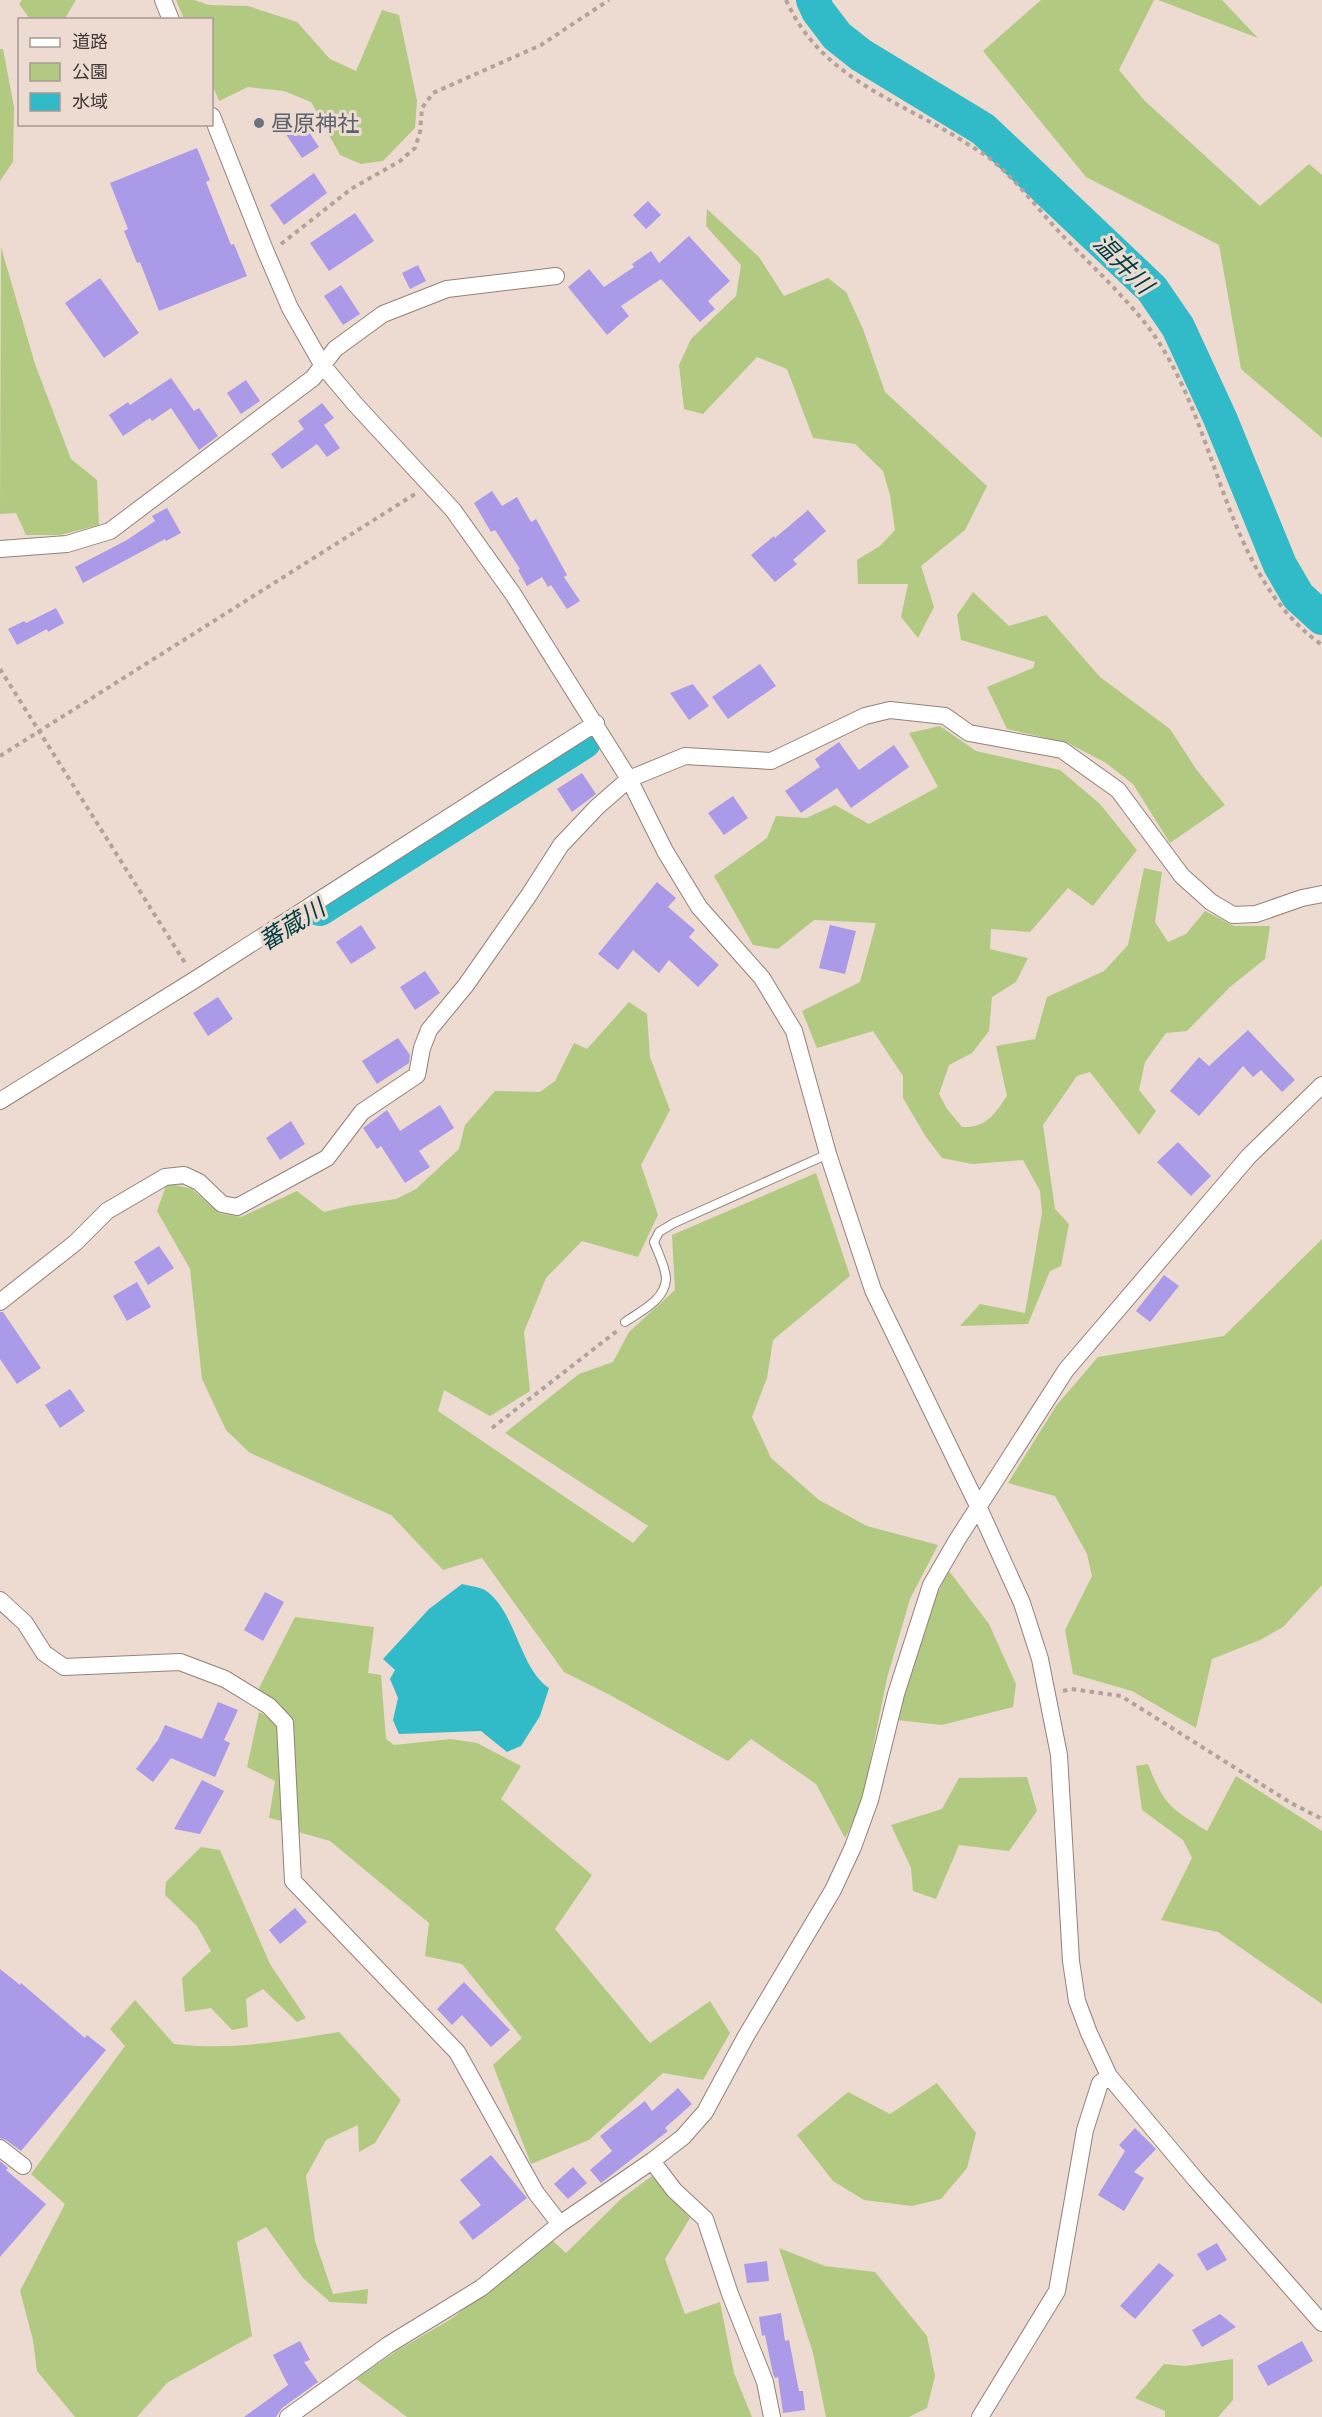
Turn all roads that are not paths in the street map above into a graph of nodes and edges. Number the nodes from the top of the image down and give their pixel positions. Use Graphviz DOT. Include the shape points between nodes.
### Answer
graph roads {
  1 [pos="163,0"];
  2 [pos="170,18"];
  3 [pos="213,119"];
  4 [pos="556,276"];
  5 [pos="323,366"];
  6 [pos="0,549"];
  7 [pos="596,723"];
  8 [pos="629,778"];
  9 [pos="1322,894"];
  10 [pos="1322,1085"];
  11 [pos="0,1101"];
  12 [pos="828,1154"];
  13 [pos="0,1302"];
  14 [pos="625,1322"];
  15 [pos="978,1506"];
  16 [pos="0,1600"];
  17 [pos="1109,2076"];
  18 [pos="0,2148"];
  19 [pos="652,2161"];
  20 [pos="22,2166"];
  21 [pos="560,2224"];
  22 [pos="1322,2323"];
  23 [pos="288,2417"];
  24 [pos="772,2417"];
  25 [pos="980,2417"];
  1 -- 2 [label="street"];
  3 -- 5 [label="street" via="290,308"];
  4 -- 5 [label="street" via="447,289 383,314 335,349"];
  5 -- 6 [label="street" via="313,378 110,531 67,544"];
  5 -- 7 [label="street" via="453,510"];
  7 -- 8 [label="street"];
  7 -- 11 [label="street"];
  8 -- 9 [label="street" via="685,756 771,761 865,716 890,710 945,716 969,733 1062,750 1118,789 1182,876 1211,902 1233,915 1256,914"];
  8 -- 12 [label="street" via="665,851 699,907 762,978 794,1031"];
  8 -- 13 [label="street" via="561,845 466,985 429,1030 417,1075 362,1112 327,1158 237,1207 222,1204 199,1182 184,1174 165,1177 107,1211 75,1243"];
  10 -- 15 [label="street" via="1249,1156 1066,1370"];
  12 -- 14 [label="lane" via="659,1232 654,1242 666,1277 663,1288 654,1303"];
  12 -- 15 [label="street" via="873,1290"];
  15 -- 17 [label="street" via="1022,1603 1040,1659 1059,1755 1071,1961 1077,2001"];
  15 -- 19 [label="street" via="931,1585 896,1694 870,1800 854,1847 833,1890 705,2112"];
  16 -- 21 [label="street" via="25,1623 44,1653 64,1667 180,1662 225,1679 269,1706 285,1723 293,1881 457,2052 536,2193"];
  17 -- 22 [label="street"];
  17 -- 25 [label="street" via="1100,2083 1085,2130 1057,2291"];
  18 -- 20 [label="street"];
  19 -- 21 [label="street"];
  19 -- 24 [label="street" via="674,2190 705,2219 765,2382"];
  21 -- 23 [label="street" via="481,2288 388,2345"];
}
